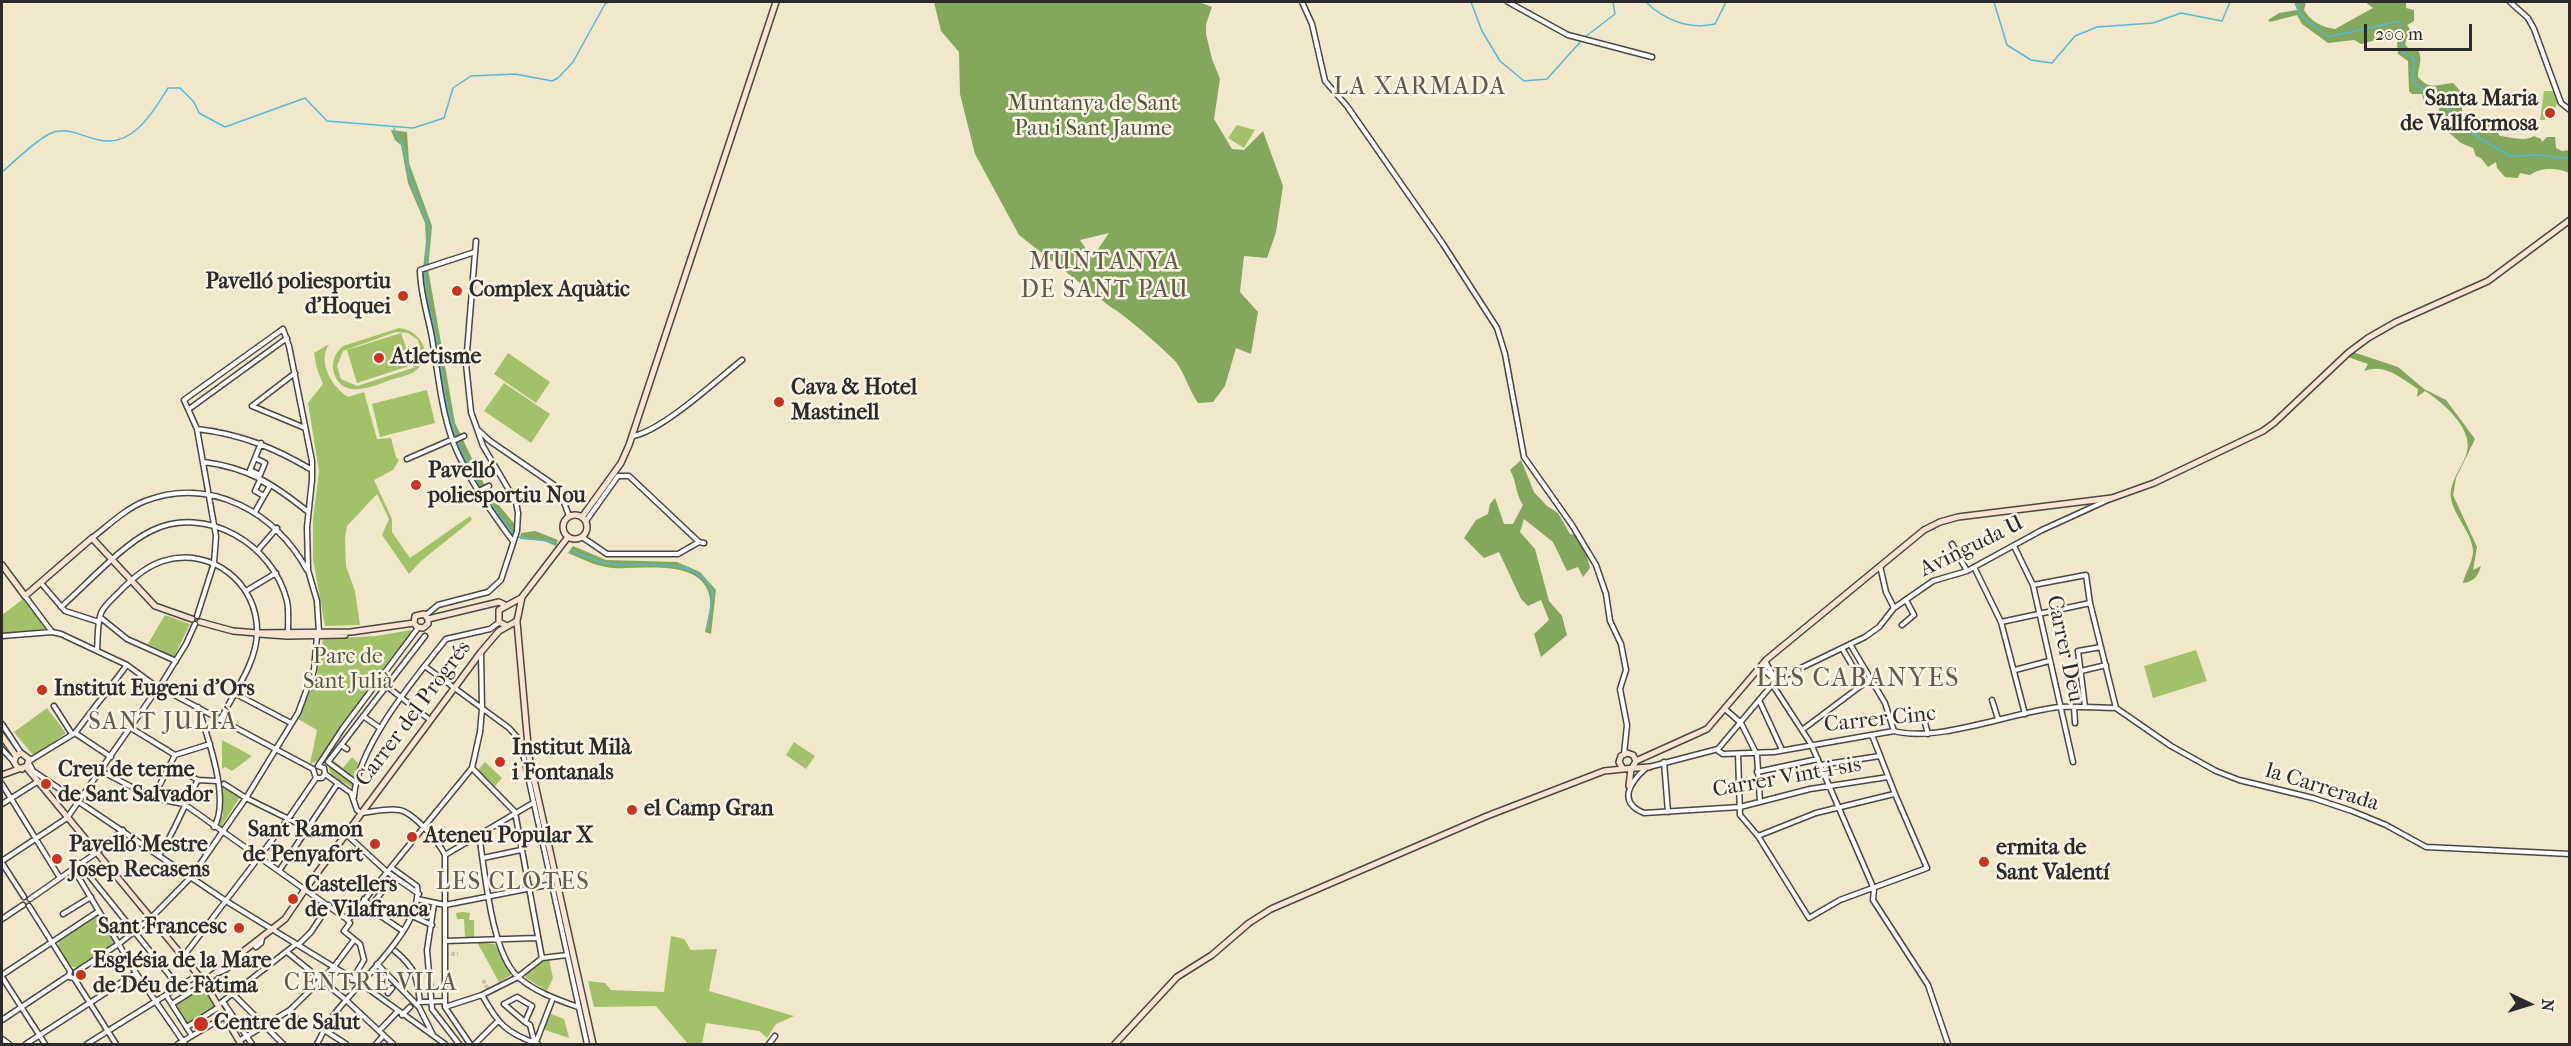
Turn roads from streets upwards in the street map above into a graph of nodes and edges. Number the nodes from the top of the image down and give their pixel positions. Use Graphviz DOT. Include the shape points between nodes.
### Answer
graph roads {
  1 [pos="776,2"];
  2 [pos="1302,2"];
  3 [pos="1508,2"];
  4 [pos="2510,2"];
  5 [pos="1652,57"];
  6 [pos="2570,110"];
  7 [pos="2570,220"];
  8 [pos="476,241"];
  9 [pos="475,252"];
  10 [pos="287,338"];
  11 [pos="742,360"];
  12 [pos="295,373"];
  13 [pos="189,409"];
  14 [pos="305,428"];
  15 [pos="476,428"];
  16 [pos="197,429"];
  17 [pos="464,436"];
  18 [pos="632,436"];
  19 [pos="453,440"];
  20 [pos="489,440"];
  21 [pos="481,441"];
  22 [pos="261,443"];
  23 [pos="255,458"];
  24 [pos="407,459"];
  25 [pos="204,462"];
  26 [pos="477,463"];
  27 [pos="312,470"];
  28 [pos="466,470"];
  29 [pos="489,486"];
  30 [pos="477,492"];
  31 [pos="209,494"];
  32 [pos="264,496"];
  33 [pos="2112,498"];
  34 [pos="255,512"];
  35 [pos="308,512"];
  36 [pos="569,516"];
  37 [pos="584,519"];
  38 [pos="214,526"];
  39 [pos="277,528"];
  40 [pos="568,537"];
  41 [pos="582,537"];
  42 [pos="92,538"];
  43 [pos="513,541"];
  44 [pos="307,542"];
  45 [pos="1952,544"];
  46 [pos="294,546"];
  47 [pos="2014,546"];
  48 [pos="258,550"];
  49 [pos="112,561"];
  50 [pos="214,562"];
  51 [pos="2,565"];
  52 [pos="1880,566"];
  53 [pos="1974,567"];
  54 [pos="308,570"];
  55 [pos="1967,571"];
  56 [pos="276,573"];
  57 [pos="131,581"];
  58 [pos="40,582"];
  59 [pos="2033,585"];
  60 [pos="246,591"];
  61 [pos="25,596"];
  62 [pos="522,597"];
  63 [pos="1906,600"];
  64 [pos="2090,603"];
  65 [pos="504,604"];
  66 [pos="61,607"];
  67 [pos="487,607"];
  68 [pos="1894,608"];
  69 [pos="518,613"];
  70 [pos="2039,614"];
  71 [pos="427,617"];
  72 [pos="100,620"];
  73 [pos="196,620"];
  74 [pos="497,620"];
  75 [pos="517,621"];
  76 [pos="2001,622"];
  77 [pos="416,626"];
  78 [pos="508,626"];
  79 [pos="1902,626"];
  80 [pos="486,630"];
  81 [pos="52,632"];
  82 [pos="257,633"];
  83 [pos="288,633"];
  84 [pos="318,634"];
  85 [pos="2,636"];
  86 [pos="425,636"];
  87 [pos="492,638"];
  88 [pos="519,641"];
  89 [pos="1850,644"];
  90 [pos="2101,647"];
  91 [pos="1842,648"];
  92 [pos="97,650"];
  93 [pos="481,652"];
  94 [pos="1859,660"];
  95 [pos="176,661"];
  96 [pos="2049,661"];
  97 [pos="1762,664"];
  98 [pos="127,665"];
  99 [pos="1851,665"];
  100 [pos="2106,665"];
  101 [pos="426,667"];
  102 [pos="2015,670"];
  103 [pos="1865,671"];
  104 [pos="2081,671"];
  105 [pos="1870,680"];
  106 [pos="380,681"];
  107 [pos="1774,682"];
  108 [pos="162,683"];
  109 [pos="153,684"];
  110 [pos="387,686"];
  111 [pos="454,688"];
  112 [pos="163,689"];
  113 [pos="155,692"];
  114 [pos="234,693"];
  115 [pos="401,697"];
  116 [pos="1759,700"];
  117 [pos="1992,700"];
  118 [pos="54,706"];
  119 [pos="198,707"];
  120 [pos="2059,707"];
  121 [pos="2074,707"];
  122 [pos="2085,707"];
  123 [pos="2116,708"];
  124 [pos="482,709"];
  125 [pos="1725,709"];
  126 [pos="1922,712"];
  127 [pos="2025,714"];
  128 [pos="363,716"];
  129 [pos="1998,719"];
  130 [pos="220,720"];
  131 [pos="430,720"];
  132 [pos="291,723"];
  133 [pos="1741,723"];
  134 [pos="2075,723"];
  135 [pos="2,724"];
  136 [pos="131,728"];
  137 [pos="380,728"];
  138 [pos="1802,730"];
  139 [pos="1894,731"];
  140 [pos="73,733"];
  141 [pos="1928,734"];
  142 [pos="1872,735"];
  143 [pos="2,736"];
  144 [pos="210,744"];
  145 [pos="1810,744"];
  146 [pos="341,745"];
  147 [pos="2,749"];
  148 [pos="347,749"];
  149 [pos="1782,750"];
  150 [pos="276,751"];
  151 [pos="1718,752"];
  152 [pos="1756,753"];
  153 [pos="1738,754"];
  154 [pos="175,755"];
  155 [pos="1880,756"];
  156 [pos="111,757"];
  157 [pos="16,759"];
  158 [pos="1818,759"];
  159 [pos="1629,762"];
  160 [pos="1664,762"];
  161 [pos="2073,762"];
  162 [pos="26,765"];
  163 [pos="170,765"];
  164 [pos="1820,765"];
  165 [pos="318,766"];
  166 [pos="1648,767"];
  167 [pos="472,768"];
  168 [pos="313,770"];
  169 [pos="101,771"];
  170 [pos="1604,771"];
  171 [pos="1758,772"];
  172 [pos="3,774"];
  173 [pos="325,774"];
  174 [pos="1888,777"];
  175 [pos="316,778"];
  176 [pos="198,780"];
  177 [pos="217,781"];
  178 [pos="38,782"];
  179 [pos="355,782"];
  180 [pos="338,783"];
  181 [pos="2,784"];
  182 [pos="224,784"];
  183 [pos="1629,786"];
  184 [pos="1829,786"];
  185 [pos="1895,794"];
  186 [pos="354,797"];
  187 [pos="11,798"];
  188 [pos="153,798"];
  189 [pos="246,798"];
  190 [pos="80,802"];
  191 [pos="1760,802"];
  192 [pos="533,803"];
  193 [pos="2,804"];
  194 [pos="184,804"];
  195 [pos="1740,807"];
  196 [pos="1838,808"];
  197 [pos="515,812"];
  198 [pos="361,813"];
  199 [pos="1668,813"];
  200 [pos="67,818"];
  201 [pos="288,819"];
  202 [pos="214,826"];
  203 [pos="423,826"];
  204 [pos="307,828"];
  205 [pos="123,830"];
  206 [pos="222,832"];
  207 [pos="346,834"];
  208 [pos="479,835"];
  209 [pos="1758,836"];
  210 [pos="34,838"];
  211 [pos="520,850"];
  212 [pos="96,853"];
  213 [pos="2570,854"];
  214 [pos="159,855"];
  215 [pos="445,855"];
  216 [pos="258,857"];
  217 [pos="483,858"];
  218 [pos="2,862"];
  219 [pos="78,863"];
  220 [pos="73,868"];
  221 [pos="390,870"];
  222 [pos="279,871"];
  223 [pos="394,876"];
  224 [pos="191,877"];
  225 [pos="60,878"];
  226 [pos="554,884"];
  227 [pos="306,888"];
  228 [pos="1874,889"];
  229 [pos="528,890"];
  230 [pos="418,894"];
  231 [pos="24,897"];
  232 [pos="91,897"];
  233 [pos="489,897"];
  234 [pos="30,899"];
  235 [pos="364,899"];
  236 [pos="417,899"];
  237 [pos="226,901"];
  238 [pos="434,904"];
  239 [pos="23,905"];
  240 [pos="329,905"];
  241 [pos="445,905"];
  242 [pos="29,906"];
  243 [pos="371,906"];
  244 [pos="99,911"];
  245 [pos="63,914"];
  246 [pos="412,916"];
  247 [pos="151,918"];
  248 [pos="2,920"];
  249 [pos="348,920"];
  250 [pos="432,925"];
  251 [pos="272,931"];
  252 [pos="403,931"];
  253 [pos="134,932"];
  254 [pos="262,938"];
  255 [pos="537,938"];
  256 [pos="354,940"];
  257 [pos="498,940"];
  258 [pos="445,941"];
  259 [pos="52,943"];
  260 [pos="120,943"];
  261 [pos="297,945"];
  262 [pos="256,947"];
  263 [pos="392,949"];
  264 [pos="287,952"];
  265 [pos="567,955"];
  266 [pos="183,957"];
  267 [pos="542,958"];
  268 [pos="377,964"];
  269 [pos="333,968"];
  270 [pos="227,969"];
  271 [pos="76,972"];
  272 [pos="69,973"];
  273 [pos="136,973"];
  274 [pos="218,973"];
  275 [pos="198,975"];
  276 [pos="2,976"];
  277 [pos="518,977"];
  278 [pos="74,978"];
  279 [pos="352,980"];
  280 [pos="321,981"];
  281 [pos="360,983"];
  282 [pos="205,984"];
  283 [pos="394,985"];
  284 [pos="179,987"];
  285 [pos="388,993"];
  286 [pos="233,994"];
  287 [pos="166,995"];
  288 [pos="482,995"];
  289 [pos="187,997"];
  290 [pos="553,998"];
  291 [pos="346,1000"];
  292 [pos="431,1000"];
  293 [pos="155,1001"];
  294 [pos="445,1001"];
  295 [pos="90,1003"];
  296 [pos="172,1004"];
  297 [pos="415,1004"];
  298 [pos="220,1005"];
  299 [pos="445,1007"];
  300 [pos="578,1007"];
  301 [pos="21,1008"];
  302 [pos="290,1010"];
  303 [pos="399,1013"];
  304 [pos="224,1017"];
  305 [pos="296,1018"];
  306 [pos="2,1020"];
  307 [pos="497,1022"];
  308 [pos="525,1022"];
  309 [pos="263,1025"];
  310 [pos="187,1027"];
  311 [pos="324,1030"];
  312 [pos="108,1031"];
  313 [pos="379,1031"];
  314 [pos="39,1035"];
  315 [pos="192,1036"];
  316 [pos="246,1036"];
  317 [pos="383,1036"];
  318 [pos="433,1036"];
  319 [pos="775,1036"];
  320 [pos="2,1039"];
  321 [pos="240,1043"];
  322 [pos="9,1044"];
  323 [pos="26,1044"];
  324 [pos="45,1044"];
  325 [pos="87,1044"];
  326 [pos="116,1044"];
  327 [pos="182,1044"];
  328 [pos="252,1044"];
  329 [pos="283,1044"];
  330 [pos="318,1044"];
  331 [pos="345,1044"];
  332 [pos="376,1044"];
  333 [pos="393,1044"];
  334 [pos="445,1044"];
  335 [pos="459,1044"];
  336 [pos="470,1044"];
  337 [pos="475,1044"];
  338 [pos="536,1044"];
  339 [pos="587,1044"];
  340 [pos="593,1044"];
  341 [pos="769,1044"];
  342 [pos="1115,1044"];
  343 [pos="1948,1044"];
  1 -- 18 [label="street"];
  2 -- 159 [label="street" via="1329,87 1347,106 1497,328 1524,457 1582,540 1606,594 1610,621 1619,638 1625,666 1620,689"];
  3 -- 5 [label="street" via="1568,35"];
  4 -- 6 [label="street" via="2532,24 2561,103"];
  7 -- 33 [label="street" via="2488,281 2368,338 2269,428 2154,483"];
  8 -- 9 [label="street"];
  9 -- 15 [label="street" via="466,364"];
  9 -- 19 [label="street" via="420,270 440,390"];
  10 -- 12 [label="street"];
  10 -- 13 [label="street"];
  10 -- 13 [label="street" via="280,329 184,400"];
  11 -- 18 [label="street" via="665,420"];
  12 -- 14 [label="street"];
  12 -- 14 [label="street" via="252,406"];
  13 -- 16 [label="street"];
  14 -- 27 [label="street"];
  15 -- 20 [label="street"];
  15 -- 21 [label="street"];
  16 -- 22 [label="street"];
  16 -- 25 [label="street"];
  17 -- 19 [label="street"];
  18 -- 37 [label="street" via="621,463"];
  19 -- 24 [label="street"];
  19 -- 28 [label="street"];
  20 -- 21 [label="street"];
  20 -- 21 [label="street"];
  20 -- 36 [label="street" via="554,485"];
  21 -- 43 [label="street" via="516,502 519,524"];
  22 -- 23 [label="street"];
  22 -- 27 [label="street"];
  23 -- 23 [label="street" via="265,463 260,475 250,470"];
  25 -- 31 [label="street"];
  25 -- 35 [label="street" via="259,477"];
  26 -- 28 [label="street"];
  27 -- 35 [label="street"];
  28 -- 30 [label="street"];
  29 -- 30 [label="street"];
  30 -- 43 [label="street"];
  31 -- 34 [label="street"];
  31 -- 38 [label="street"];
  31 -- 42 [label="street" via="180,493 145,502"];
  32 -- 34 [label="street"];
  33 -- 47 [label="street, Avinguda U"];
  33 -- 52 [label="street" via="1940,522 1924,530"];
  34 -- 39 [label="street"];
  35 -- 44 [label="street"];
  36 -- 37 [label="street"];
  36 -- 40 [label="street" via="563,524"];
  37 -- 41 [label="street" via="587,530"];
  37 -- 41 [label="street" via="618,476 629,476 702,542 678,554 607,554"];
  38 -- 48 [label="street"];
  38 -- 49 [label="street" via="161,526 141,536"];
  38 -- 50 [label="street"];
  39 -- 46 [label="street"];
  39 -- 48 [label="street"];
  40 -- 41 [label="street"];
  40 -- 62 [label="street"];
  42 -- 49 [label="street"];
  42 -- 58 [label="street"];
  43 -- 71 [label="street" via="501,580 494,588 438,605"];
  44 -- 46 [label="street"];
  44 -- 54 [label="street"];
  45 -- 55 [label="street"];
  46 -- 54 [label="street"];
  47 -- 53 [label="street, Avinguda U"];
  47 -- 59 [label="street, Carrer Deu"];
  48 -- 56 [label="street"];
  49 -- 57 [label="street"];
  49 -- 66 [label="street"];
  50 -- 57 [label="street" via="188,557 168,560"];
  50 -- 60 [label="street"];
  50 -- 73 [label="street"];
  51 -- 61 [label="street"];
  52 -- 68 [label="street"];
  52 -- 97 [label="street"];
  53 -- 55 [label="street, Avinguda U"];
  53 -- 76 [label="street"];
  54 -- 84 [label="street" via="317,601"];
  55 -- 63 [label="street, Avinguda U" via="1933,581"];
  56 -- 60 [label="street"];
  56 -- 83 [label="street" via="287,602"];
  57 -- 72 [label="street" via="104,609"];
  57 -- 73 [label="street" via="155,606"];
  58 -- 61 [label="street"];
  58 -- 66 [label="street"];
  59 -- 64 [label="street" via="2086,575"];
  59 -- 70 [label="street, Carrer Deu"];
  60 -- 82 [label="street" via="256,617"];
  61 -- 81 [label="street"];
  62 -- 65 [label="street"];
  62 -- 69 [label="street"];
  63 -- 68 [label="street, Avinguda U"];
  63 -- 79 [label="street" via="1914,615"];
  64 -- 70 [label="street"];
  64 -- 90 [label="street"];
  65 -- 67 [label="street"];
  65 -- 69 [label="street"];
  65 -- 74 [label="street"];
  66 -- 72 [label="street"];
  67 -- 71 [label="street"];
  67 -- 74 [label="street" via="494,609"];
  68 -- 89 [label="street, Avinguda U" via="1880,627"];
  69 -- 75 [label="street"];
  70 -- 76 [label="street"];
  70 -- 96 [label="street, Carrer Deu"];
  71 -- 77 [label="street" via="425,627"];
  71 -- 77 [label="street" via="417,614"];
  72 -- 92 [label="street"];
  72 -- 95 [label="street" via="127,639"];
  73 -- 82 [label="street"];
  73 -- 95 [label="street"];
  74 -- 78 [label="street"];
  74 -- 80 [label="street"];
  74 -- 87 [label="street, Carrer del Progrés"];
  75 -- 78 [label="street"];
  75 -- 88 [label="street"];
  76 -- 102 [label="street"];
  77 -- 84 [label="street"];
  77 -- 106 [label="street"];
  78 -- 87 [label="street, Carrer del Progrés"];
  78 -- 88 [label="street"];
  80 -- 87 [label="street"];
  80 -- 101 [label="street" via="446,639"];
  81 -- 85 [label="street"];
  81 -- 92 [label="street"];
  82 -- 83 [label="street"];
  82 -- 84 [label="street"];
  82 -- 114 [label="street" via="254,653"];
  83 -- 84 [label="street"];
  84 -- 132 [label="street" via="314,670"];
  86 -- 110 [label="street"];
  87 -- 93 [label="street, Carrer del Progrés"];
  88 -- 226 [label="street" via="529,757"];
  89 -- 91 [label="street, Avinguda U"];
  89 -- 94 [label="street"];
  90 -- 100 [label="street"];
  90 -- 104 [label="street" via="2078,651"];
  91 -- 99 [label="street"];
  91 -- 107 [label="street, Avinguda U"];
  92 -- 98 [label="street"];
  93 -- 111 [label="street, Carrer del Progrés"];
  93 -- 124 [label="street"];
  94 -- 99 [label="street"];
  94 -- 103 [label="street"];
  95 -- 108 [label="street"];
  96 -- 102 [label="street"];
  96 -- 120 [label="street, Carrer Deu"];
  97 -- 107 [label="street"];
  97 -- 125 [label="street"];
  98 -- 109 [label="street"];
  98 -- 140 [label="street"];
  99 -- 103 [label="street" via="1857,674"];
  100 -- 104 [label="street"];
  100 -- 123 [label="street"];
  101 -- 111 [label="street"];
  101 -- 115 [label="street"];
  102 -- 127 [label="street"];
  103 -- 105 [label="street"];
  104 -- 122 [label="street"];
  105 -- 138 [label="street"];
  105 -- 139 [label="street" via="1885,703"];
  106 -- 110 [label="street"];
  106 -- 165 [label="street"];
  107 -- 116 [label="street, Avinguda U"];
  107 -- 138 [label="street"];
  108 -- 109 [label="street"];
  108 -- 112 [label="street"];
  109 -- 113 [label="street"];
  110 -- 115 [label="street"];
  110 -- 128 [label="street"];
  111 -- 124 [label="street"];
  111 -- 131 [label="street, Carrer del Progrés"];
  112 -- 113 [label="street"];
  112 -- 119 [label="street"];
  113 -- 136 [label="street"];
  114 -- 130 [label="street"];
  114 -- 132 [label="street"];
  115 -- 131 [label="street"];
  115 -- 137 [label="street"];
  116 -- 133 [label="street, Avinguda U"];
  116 -- 149 [label="street"];
  117 -- 129 [label="street"];
  118 -- 140 [label="street"];
  119 -- 130 [label="street"];
  119 -- 144 [label="street"];
  120 -- 121 [label="street, Carrer Cinc"];
  120 -- 127 [label="street, Carrer Cinc"];
  120 -- 161 [label="street, Carrer Deu"];
  121 -- 122 [label="street, Carrer Cinc"];
  121 -- 134 [label="street"];
  122 -- 123 [label="street, Carrer Cinc"];
  123 -- 213 [label="street, la Carrerada" via="2216,771 2352,811 2426,847"];
  124 -- 167 [label="street"];
  124 -- 192 [label="street" via="518,738"];
  125 -- 133 [label="street"];
  125 -- 159 [label="street" via="1700,735"];
  126 -- 141 [label="street"];
  127 -- 129 [label="street, Carrer Cinc"];
  128 -- 137 [label="street"];
  128 -- 146 [label="street"];
  129 -- 141 [label="street, Carrer Cinc"];
  130 -- 150 [label="street"];
  131 -- 198 [label="street, Carrer del Progrés"];
  132 -- 150 [label="street"];
  133 -- 151 [label="street, Avinguda U"];
  133 -- 152 [label="street"];
  135 -- 157 [label="street"];
  136 -- 154 [label="street"];
  136 -- 156 [label="street"];
  137 -- 179 [label="street"];
  138 -- 145 [label="street"];
  139 -- 141 [label="street, Carrer Cinc"];
  139 -- 142 [label="street, Carrer Cinc"];
  140 -- 156 [label="street"];
  140 -- 162 [label="street"];
  142 -- 145 [label="street, Carrer Cinc"];
  142 -- 155 [label="street"];
  143 -- 157 [label="street"];
  144 -- 154 [label="street"];
  144 -- 177 [label="street" via="217,763"];
  145 -- 149 [label="street, Carrer Cinc"];
  145 -- 158 [label="street"];
  146 -- 148 [label="street"];
  146 -- 179 [label="street" via="328,762"];
  147 -- 157 [label="street"];
  149 -- 152 [label="street, Carrer Cinc"];
  150 -- 168 [label="street"];
  150 -- 189 [label="street"];
  151 -- 153 [label="street, Carrer Cinc"];
  151 -- 160 [label="street, Avinguda U"];
  152 -- 153 [label="street, Carrer Cinc"];
  152 -- 171 [label="street"];
  153 -- 195 [label="street"];
  154 -- 163 [label="street"];
  155 -- 164 [label="street"];
  155 -- 174 [label="street"];
  156 -- 169 [label="street"];
  157 -- 162 [label="street"];
  157 -- 162 [label="street" via="27,756"];
  157 -- 172 [label="street"];
  158 -- 164 [label="street"];
  158 -- 171 [label="street"];
  159 -- 166 [label="street"];
  159 -- 170 [label="street"];
  159 -- 170 [label="street"];
  159 -- 183 [label="street"];
  160 -- 166 [label="street, Avinguda U"];
  160 -- 199 [label="street"];
  162 -- 172 [label="street"];
  162 -- 178 [label="street"];
  162 -- 190 [label="street"];
  163 -- 176 [label="street"];
  163 -- 188 [label="street"];
  164 -- 184 [label="street"];
  165 -- 168 [label="street"];
  165 -- 173 [label="street" via="324,768"];
  166 -- 183 [label="street"];
  167 -- 197 [label="street"];
  167 -- 203 [label="street"];
  168 -- 175 [label="street"];
  169 -- 188 [label="street"];
  169 -- 190 [label="street"];
  170 -- 342 [label="street" via="1487,816 1271,909 1212,955 1176,977"];
  171 -- 191 [label="street"];
  173 -- 175 [label="street"];
  173 -- 180 [label="street"];
  174 -- 184 [label="street, Carrer Vint-i-sis"];
  174 -- 185 [label="street"];
  175 -- 201 [label="street"];
  176 -- 177 [label="street"];
  176 -- 194 [label="street"];
  177 -- 202 [label="street" via="219,818"];
  178 -- 187 [label="street"];
  178 -- 200 [label="street"];
  179 -- 186 [label="street"];
  180 -- 186 [label="street"];
  180 -- 204 [label="street"];
  181 -- 187 [label="street"];
  182 -- 189 [label="street"];
  183 -- 199 [label="street, Carrer Vint-i-sis" via="1635,808 1644,813"];
  184 -- 191 [label="street, Carrer Vint-i-sis"];
  184 -- 196 [label="street"];
  185 -- 196 [label="street"];
  185 -- 228 [label="street" via="1928,868"];
  186 -- 198 [label="street"];
  187 -- 193 [label="street"];
  187 -- 210 [label="street"];
  188 -- 194 [label="street"];
  189 -- 201 [label="street"];
  189 -- 206 [label="street"];
  190 -- 200 [label="street"];
  190 -- 205 [label="street"];
  191 -- 195 [label="street, Carrer Vint-i-sis"];
  192 -- 197 [label="street"];
  192 -- 226 [label="street"];
  194 -- 202 [label="street"];
  194 -- 214 [label="street"];
  195 -- 199 [label="street, Carrer Vint-i-sis"];
  195 -- 209 [label="street" via="1740,815"];
  196 -- 209 [label="street" via="1797,819"];
  196 -- 228 [label="street"];
  197 -- 208 [label="street"];
  197 -- 211 [label="street"];
  198 -- 203 [label="street" via="400,810"];
  198 -- 207 [label="street, Carrer del Progrés"];
  200 -- 210 [label="street"];
  200 -- 212 [label="street"];
  201 -- 204 [label="street"];
  201 -- 216 [label="street"];
  202 -- 206 [label="street"];
  203 -- 215 [label="street"];
  203 -- 221 [label="street"];
  204 -- 222 [label="street"];
  205 -- 212 [label="street"];
  205 -- 214 [label="street"];
  206 -- 216 [label="street"];
  206 -- 224 [label="street"];
  207 -- 221 [label="street"];
  207 -- 227 [label="street, Carrer del Progrés"];
  208 -- 215 [label="street"];
  208 -- 217 [label="street"];
  209 -- 228 [label="street" via="1809,918 1840,900"];
  210 -- 218 [label="street"];
  210 -- 225 [label="street"];
  211 -- 217 [label="street"];
  211 -- 229 [label="street"];
  212 -- 219 [label="street"];
  212 -- 247 [label="street"];
  214 -- 224 [label="street"];
  215 -- 241 [label="street"];
  216 -- 222 [label="street"];
  216 -- 237 [label="street"];
  217 -- 233 [label="street"];
  218 -- 231 [label="street"];
  219 -- 220 [label="street"];
  219 -- 253 [label="street"];
  220 -- 225 [label="street"];
  220 -- 232 [label="street"];
  221 -- 223 [label="street"];
  221 -- 230 [label="street" via="417,886"];
  221 -- 235 [label="street"];
  222 -- 227 [label="street"];
  223 -- 230 [label="street"];
  223 -- 243 [label="street"];
  224 -- 237 [label="street"];
  224 -- 247 [label="street"];
  225 -- 234 [label="street"];
  226 -- 229 [label="street"];
  226 -- 265 [label="street"];
  226 -- 340 [label="street"];
  227 -- 240 [label="street"];
  227 -- 251 [label="street, Carrer del Progrés" via="285,920"];
  228 -- 343 [label="street" via="1873,900 1928,985"];
  229 -- 233 [label="street"];
  229 -- 255 [label="street"];
  230 -- 236 [label="street"];
  231 -- 234 [label="street"];
  231 -- 239 [label="street"];
  232 -- 244 [label="street"];
  232 -- 245 [label="street"];
  233 -- 241 [label="street"];
  233 -- 257 [label="street"];
  234 -- 242 [label="street"];
  235 -- 243 [label="street"];
  235 -- 249 [label="street"];
  236 -- 238 [label="street"];
  236 -- 246 [label="street"];
  237 -- 251 [label="street"];
  237 -- 266 [label="street"];
  238 -- 241 [label="street"];
  238 -- 250 [label="street"];
  239 -- 242 [label="street"];
  239 -- 248 [label="street"];
  240 -- 249 [label="street"];
  240 -- 261 [label="street" via="312,932"];
  241 -- 258 [label="street"];
  242 -- 259 [label="street"];
  243 -- 252 [label="street"];
  244 -- 259 [label="street"];
  244 -- 260 [label="street"];
  246 -- 250 [label="street"];
  246 -- 252 [label="street"];
  247 -- 253 [label="street"];
  247 -- 266 [label="street"];
  249 -- 256 [label="street" via="344,930"];
  250 -- 292 [label="street" via="427,950"];
  251 -- 254 [label="street, Carrer del Progrés"];
  251 -- 261 [label="street"];
  252 -- 263 [label="street"];
  253 -- 260 [label="street"];
  253 -- 284 [label="street"];
  254 -- 262 [label="street"];
  254 -- 274 [label="street, Carrer del Progrés"];
  255 -- 257 [label="street"];
  255 -- 267 [label="street"];
  256 -- 269 [label="street"];
  256 -- 279 [label="street" via="360,944 364,960"];
  257 -- 258 [label="street"];
  257 -- 277 [label="street"];
  258 -- 294 [label="street"];
  259 -- 272 [label="street"];
  259 -- 276 [label="street"];
  260 -- 271 [label="street"];
  260 -- 273 [label="street"];
  261 -- 264 [label="street"];
  261 -- 269 [label="street"];
  263 -- 268 [label="street"];
  263 -- 297 [label="street" via="417,977"];
  264 -- 280 [label="street"];
  264 -- 286 [label="street"];
  265 -- 267 [label="street"];
  265 -- 300 [label="street"];
  266 -- 275 [label="street"];
  267 -- 277 [label="street"];
  268 -- 281 [label="street"];
  268 -- 283 [label="street"];
  269 -- 279 [label="street"];
  269 -- 280 [label="street"];
  270 -- 274 [label="street"];
  271 -- 272 [label="street"];
  271 -- 278 [label="street"];
  272 -- 278 [label="street"];
  272 -- 301 [label="street"];
  273 -- 293 [label="street"];
  273 -- 295 [label="street"];
  274 -- 282 [label="street, Carrer del Progrés"];
  275 -- 282 [label="street"];
  275 -- 284 [label="street"];
  276 -- 301 [label="street"];
  277 -- 288 [label="street"];
  277 -- 290 [label="street"];
  278 -- 295 [label="street"];
  279 -- 281 [label="street"];
  280 -- 291 [label="street"];
  280 -- 302 [label="street"];
  281 -- 291 [label="street"];
  281 -- 303 [label="street"];
  282 -- 289 [label="street"];
  282 -- 296 [label="street"];
  282 -- 298 [label="street"];
  283 -- 285 [label="street"];
  283 -- 297 [label="street"];
  284 -- 287 [label="street"];
  286 -- 298 [label="street"];
  286 -- 309 [label="street"];
  287 -- 293 [label="street"];
  287 -- 296 [label="street"];
  288 -- 299 [label="street"];
  288 -- 307 [label="street"];
  290 -- 300 [label="street"];
  290 -- 338 [label="street"];
  291 -- 311 [label="street"];
  291 -- 313 [label="street"];
  292 -- 294 [label="street"];
  292 -- 297 [label="street"];
  292 -- 335 [label="street" via="432,1009"];
  293 -- 312 [label="street"];
  293 -- 327 [label="street"];
  294 -- 299 [label="street"];
  295 -- 312 [label="street"];
  295 -- 314 [label="street"];
  296 -- 310 [label="street"];
  297 -- 303 [label="street"];
  297 -- 318 [label="street"];
  298 -- 304 [label="street"];
  298 -- 310 [label="street"];
  298 -- 316 [label="street"];
  299 -- 336 [label="street"];
  300 -- 339 [label="street"];
  301 -- 306 [label="street"];
  301 -- 314 [label="street"];
  302 -- 305 [label="street"];
  302 -- 309 [label="street"];
  303 -- 313 [label="street"];
  303 -- 318 [label="street"];
  304 -- 315 [label="street"];
  304 -- 321 [label="street"];
  307 -- 337 [label="street"];
  307 -- 338 [label="street"];
  308 -- 308 [label="street" via="531,1005 517,997 504,1004"];
  308 -- 338 [label="street" via="530,1025"];
  309 -- 316 [label="street"];
  309 -- 329 [label="street"];
  310 -- 315 [label="street"];
  311 -- 330 [label="street"];
  311 -- 331 [label="street"];
  312 -- 325 [label="street"];
  312 -- 326 [label="street"];
  313 -- 317 [label="street"];
  314 -- 323 [label="street"];
  314 -- 324 [label="street"];
  315 -- 327 [label="street"];
  316 -- 321 [label="street"];
  316 -- 328 [label="street"];
  317 -- 332 [label="street"];
  317 -- 333 [label="street"];
  318 -- 334 [label="street"];
  319 -- 341 [label="street"];
  320 -- 322 [label="street"];
}
